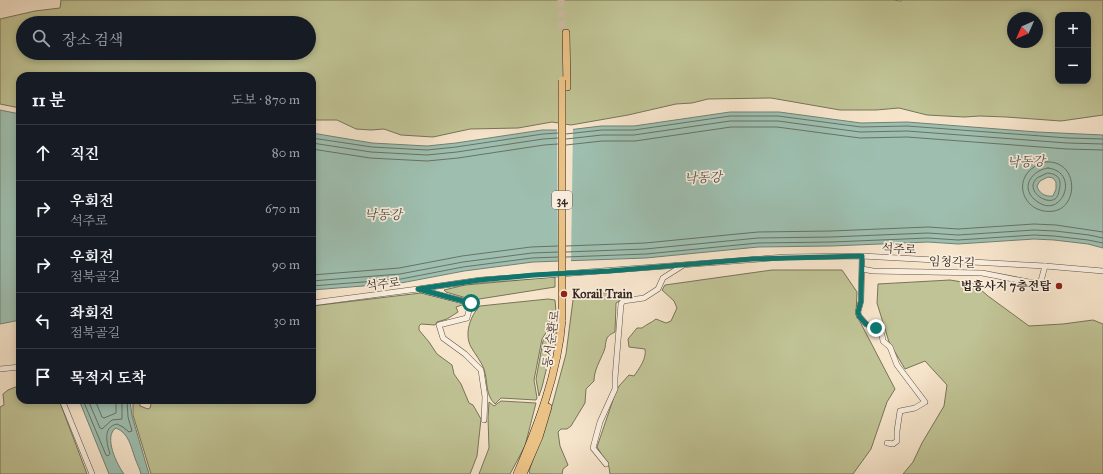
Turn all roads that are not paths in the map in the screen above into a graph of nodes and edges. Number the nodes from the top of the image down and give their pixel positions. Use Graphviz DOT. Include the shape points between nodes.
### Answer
graph roads {
  1 [pos="862,256"];
  2 [pos="683,265"];
  3 [pos="1045,266"];
  4 [pos="862,269"];
  5 [pos="1103,271"];
  6 [pos="418,289"];
  7 [pos="316,302"];
  8 [pos="564,321"];
  9 [pos="16,367"];
  10 [pos="0,369"];
  11 [pos="64,404"];
  12 [pos="484,420"];
  13 [pos="887,443"];
  14 [pos="606,464"];
  15 [pos="92,474"];
  16 [pos="517,474"];
  17 [pos="523,474"];
  1 -- 2 [label="street, 석주로" via="752,259"];
  1 -- 3 [label="street, 석주로"];
  1 -- 4 [label="street"];
  2 -- 6 [label="street, 석주로" via="480,280"];
  2 -- 14 [label="street" via="663,278 658,289 644,298 623,301 621,304 615,389 600,422 593,448"];
  3 -- 4 [label="street, 임청각길" via="1041,282 1034,283 982,273"];
  3 -- 5 [label="street, 석주로"];
  4 -- 13 [label="street" via="859,316 882,335 897,365 925,402 915,408 900,411 898,441 893,444"];
  6 -- 7 [label="street, 석주로"];
  6 -- 12 [label="street" via="471,303 467,318 439,325 442,338 465,354 481,370 485,397"];
  8 -- 8 [label="highway, 동서순환로 / 34, bridge" via="562,80 564,33 567,87"];
  8 -- 16 [label="highway, 동서순환로 / 34" via="559,350 533,437"];
  8 -- 17 [label="highway, 동서순환로 / 34" via="564,344 555,381 539,437"];
  9 -- 10 [label="street"];
  11 -- 15 [label="street"];
}
